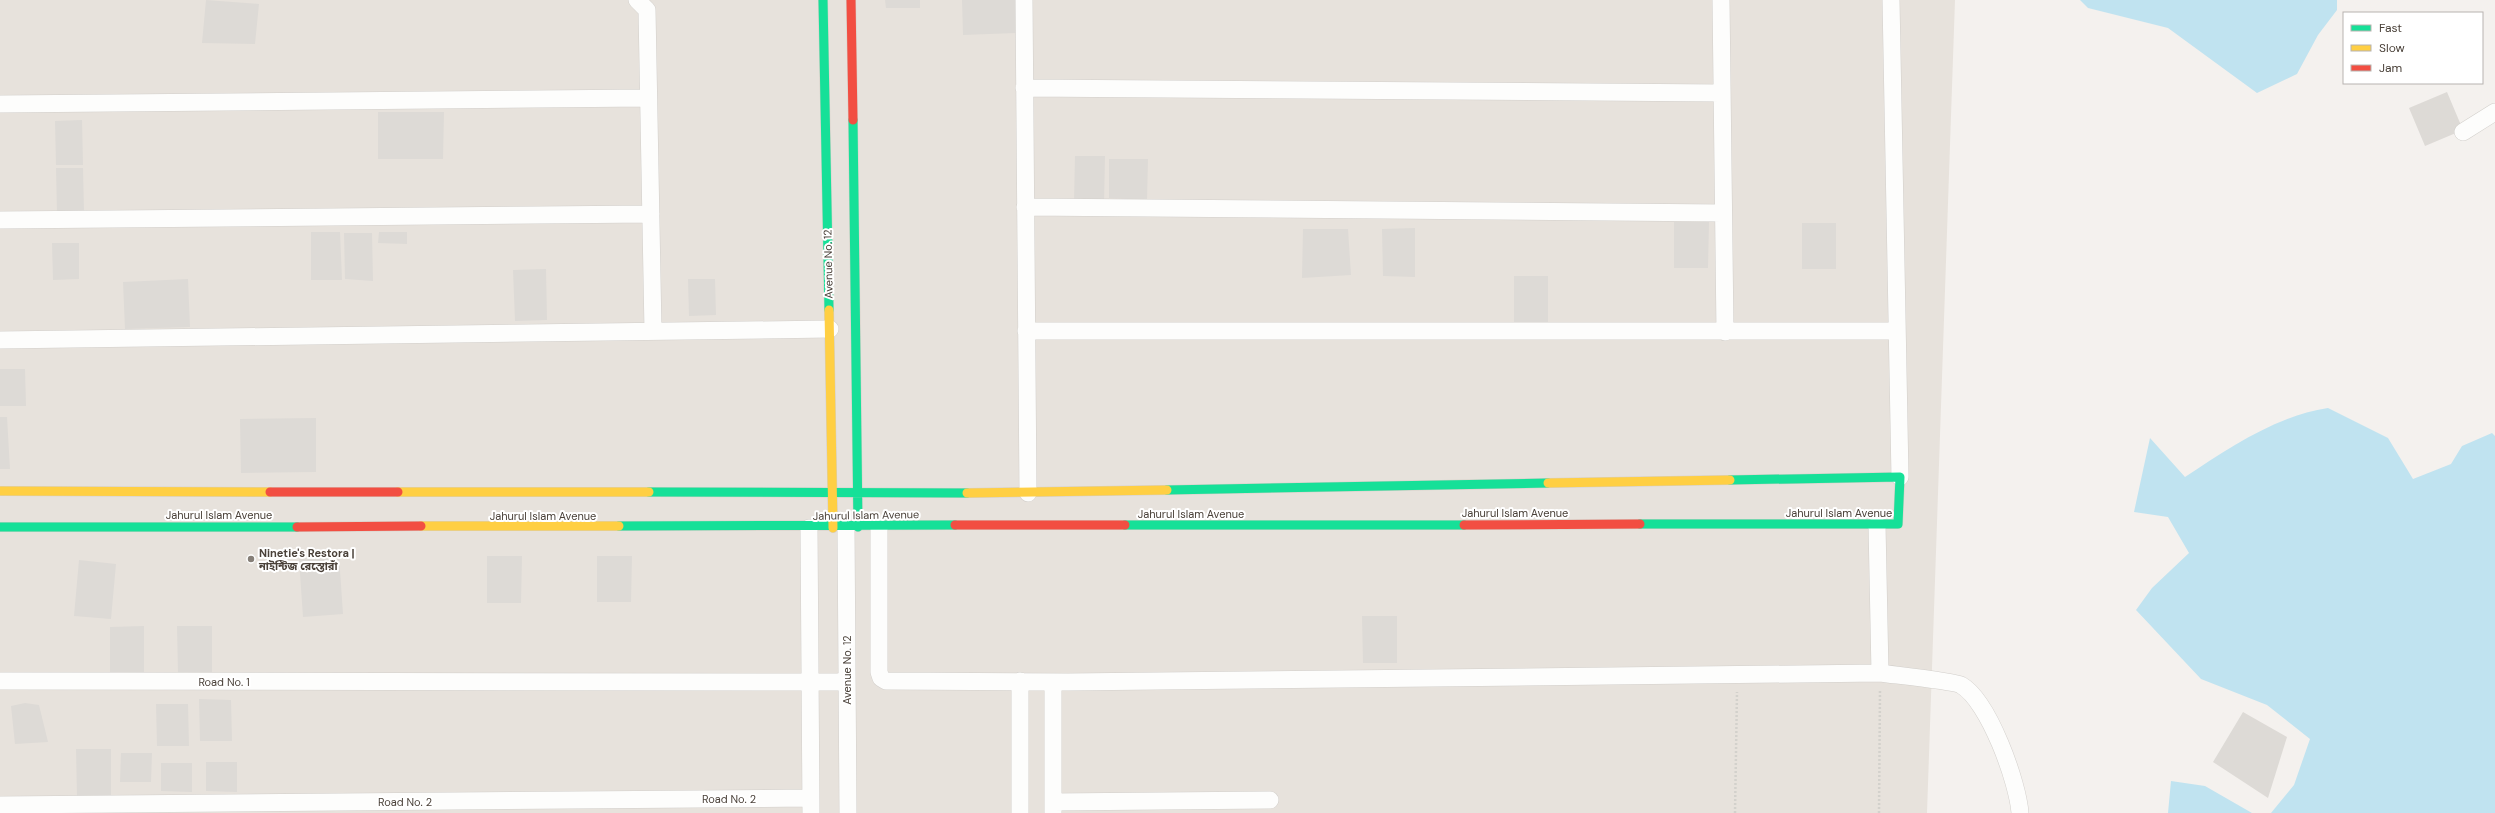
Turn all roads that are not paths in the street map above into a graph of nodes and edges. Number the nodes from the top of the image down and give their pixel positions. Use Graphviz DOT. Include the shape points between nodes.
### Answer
graph roads {
  1 [pos="637,0"];
  2 [pos="823,0"];
  3 [pos="851,0"];
  4 [pos="1024,0"];
  5 [pos="1721,0"];
  6 [pos="1891,0"];
  7 [pos="1024,88"];
  8 [pos="1722,93"];
  9 [pos="648,98"];
  10 [pos="0,104"];
  11 [pos="2495,112"];
  12 [pos="2463,132"];
  13 [pos="1025,207"];
  14 [pos="1723,213"];
  15 [pos="651,214"];
  16 [pos="0,220"];
  17 [pos="830,329"];
  18 [pos="653,331"];
  19 [pos="1026,331"];
  20 [pos="1897,331"];
  21 [pos="1725,332"];
  22 [pos="0,340"];
  23 [pos="1900,477"];
  24 [pos="0,492"];
  25 [pos="857,493"];
  26 [pos="1028,493"];
  27 [pos="833,494"];
  28 [pos="1877,525"];
  29 [pos="0,527"];
  30 [pos="846,527"];
  31 [pos="879,527"];
  32 [pos="809,528"];
  33 [pos="1880,673"];
  34 [pos="846,679"];
  35 [pos="0,681"];
  36 [pos="1020,681"];
  37 [pos="809,682"];
  38 [pos="1053,682"];
  39 [pos="1270,800"];
  40 [pos="0,805"];
  41 [pos="810,806"];
  42 [pos="1053,807"];
  43 [pos="848,813"];
  44 [pos="1020,813"];
  45 [pos="2020,813"];
  1 -- 9 [label="street" via="646,10"];
  2 -- 17 [label="street, Avenue No. 12"];
  3 -- 25 [label="street, Avenue No. 12"];
  4 -- 7 [label="street"];
  5 -- 8 [label="street"];
  6 -- 20 [label="street"];
  7 -- 8 [label="street"];
  7 -- 13 [label="street"];
  8 -- 14 [label="street"];
  9 -- 10 [label="street"];
  9 -- 15 [label="street"];
  11 -- 12 [label="street"];
  13 -- 14 [label="street"];
  13 -- 19 [label="street"];
  14 -- 21 [label="street"];
  15 -- 16 [label="street"];
  15 -- 18 [label="street"];
  17 -- 18 [label="street"];
  17 -- 27 [label="street, Avenue No. 12"];
  18 -- 22 [label="street"];
  19 -- 21 [label="street"];
  19 -- 26 [label="street"];
  20 -- 21 [label="street"];
  20 -- 23 [label="street"];
  23 -- 26 [label="street, Jahurul Islam Avenue"];
  23 -- 28 [label="street, Jahurul Islam Avenue" via="1898,524"];
  24 -- 27 [label="street, Jahurul Islam Avenue"];
  25 -- 26 [label="street, Jahurul Islam Avenue"];
  25 -- 27 [label="street, Jahurul Islam Avenue"];
  25 -- 30 [label="street, Avenue No. 12"];
  27 -- 30 [label="street, Avenue No. 12"];
  28 -- 31 [label="street, Jahurul Islam Avenue"];
  28 -- 33 [label="street"];
  29 -- 32 [label="street, Jahurul Islam Avenue"];
  30 -- 31 [label="street, Jahurul Islam Avenue"];
  30 -- 32 [label="street, Jahurul Islam Avenue"];
  30 -- 34 [label="street, Avenue No. 12"];
  31 -- 36 [label="street" via="881,678 886,681"];
  32 -- 37 [label="street"];
  33 -- 38 [label="street"];
  33 -- 45 [label="street" via="1961,685 1977,700 1998,739 2019,797"];
  34 -- 37 [label="street, Road No. 1" via="839,682"];
  34 -- 43 [label="street, Avenue No. 12"];
  35 -- 37 [label="street, Road No. 1"];
  36 -- 38 [label="street"];
  36 -- 44 [label="street"];
  37 -- 41 [label="street"];
  38 -- 42 [label="street"];
  39 -- 42 [label="street"];
  40 -- 41 [label="street, Road No. 2"];
}
